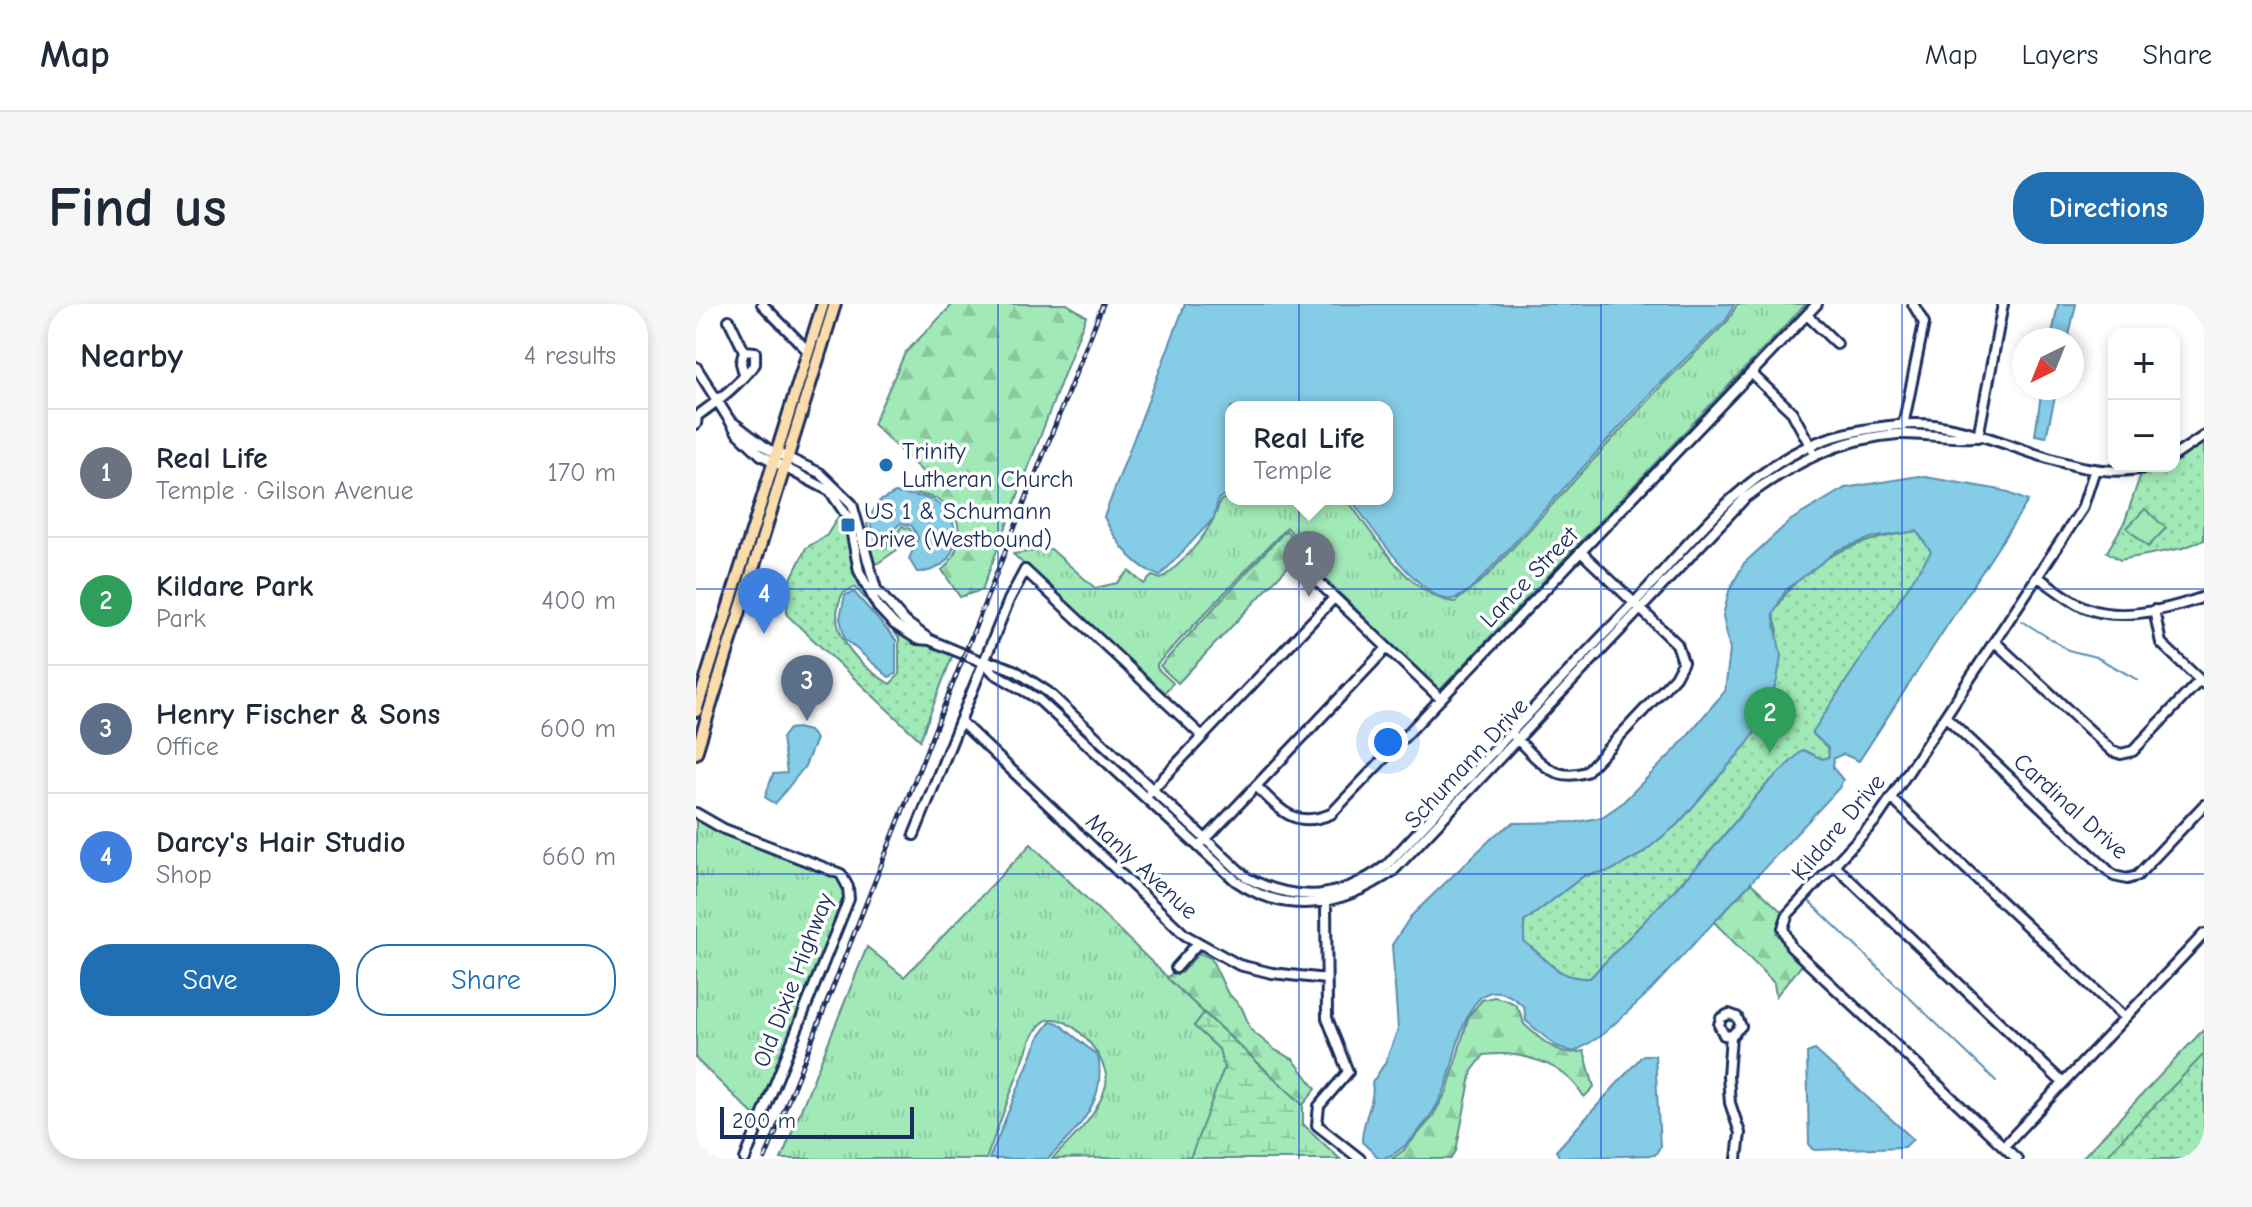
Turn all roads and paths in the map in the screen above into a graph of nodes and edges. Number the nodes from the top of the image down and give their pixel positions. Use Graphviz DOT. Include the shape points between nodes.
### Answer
graph roads {
  1 [pos="762,304"];
  2 [pos="823,304"];
  3 [pos="835,304"];
  4 [pos="1817,304"];
  5 [pos="1913,304"];
  6 [pos="2003,304"];
  7 [pos="2194,304"];
  8 [pos="2204,313"];
  9 [pos="1807,315"];
  10 [pos="729,320"];
  11 [pos="1837,344"];
  12 [pos="744,351"];
  13 [pos="808,351"];
  14 [pos="696,367"];
  15 [pos="1751,373"];
  16 [pos="744,374"];
  17 [pos="716,403"];
  18 [pos="696,424"];
  19 [pos="1904,424"];
  20 [pos="1901,434"];
  21 [pos="2204,436"];
  22 [pos="1978,437"];
  23 [pos="1812,450"];
  24 [pos="2180,452"];
  25 [pos="780,460"];
  26 [pos="2095,469"];
  27 [pos="2108,470"];
  28 [pos="1581,552"];
  29 [pos="1296,561"];
  30 [pos="2038,577"];
  31 [pos="2204,597"];
  32 [pos="1334,598"];
  33 [pos="1637,605"];
  34 [pos="2154,610"];
  35 [pos="1995,642"];
  36 [pos="1387,648"];
  37 [pos="985,663"];
  38 [pos="2202,682"];
  39 [pos="1048,692"];
  40 [pos="1441,699"];
  41 [pos="1041,701"];
  42 [pos="696,711"];
  43 [pos="1946,717"];
  44 [pos="962,723"];
  45 [pos="1202,736"];
  46 [pos="1513,736"];
  47 [pos="1099,740"];
  48 [pos="1092,748"];
  49 [pos="696,753"];
  50 [pos="1256,786"];
  51 [pos="1152,789"];
  52 [pos="1144,797"];
  53 [pos="1891,798"];
  54 [pos="2204,805"];
  55 [pos="696,813"];
  56 [pos="914,835"];
  57 [pos="1205,840"];
  58 [pos="1198,847"];
  59 [pos="1835,866"];
  60 [pos="1326,899"];
  61 [pos="2204,934"];
  62 [pos="1198,943"];
  63 [pos="1176,968"];
  64 [pos="1326,979"];
  65 [pos="2125,1018"];
  66 [pos="1731,1036"];
  67 [pos="2063,1083"];
  68 [pos="2004,1146"];
  69 [pos="745,1159"];
  70 [pos="1360,1159"];
  71 [pos="1737,1159"];
  72 [pos="2017,1159"];
  1 -- 13 [label="street"];
  2 -- 13 [label="main road"];
  3 -- 25 [label="main road"];
  4 -- 9 [label="street, Lance Street"];
  5 -- 19 [label="street" via="1924,323"];
  6 -- 22 [label="street"];
  7 -- 8 [label="street"];
  9 -- 11 [label="street"];
  9 -- 15 [label="street, Lance Street"];
  10 -- 12 [label="street"];
  12 -- 16 [label="street"];
  12 -- 16 [label="street" via="758,356"];
  13 -- 25 [label="main road"];
  14 -- 17 [label="street, Schumann Drive"];
  15 -- 23 [label="street" via="1792,412"];
  15 -- 28 [label="street, Lance Street"];
  16 -- 17 [label="street" via="738,386"];
  17 -- 18 [label="street" via="697,416"];
  17 -- 25 [label="street, Schumann Drive" via="737,432"];
  19 -- 20 [label="street"];
  19 -- 22 [label="street, Schumann Drive"];
  19 -- 23 [label="street, Schumann Drive" via="1853,431"];
  20 -- 22 [label="street, Schumann Drive"];
  20 -- 23 [label="street, Schumann Drive"];
  21 -- 24 [label="street"];
  22 -- 26 [label="street, Schumann Drive"];
  23 -- 33 [label="street, Schumann Drive" via="1738,493"];
  25 -- 37 [label="street, Schumann Drive" via="820,473 852,504 876,589 903,620 930,640"];
  25 -- 42 [label="main road"];
  25 -- 49 [label="main road"];
  26 -- 27 [label="street, Schumann Drive"];
  26 -- 30 [label="street, Kildare Drive" via="2082,509"];
  28 -- 33 [label="street"];
  28 -- 40 [label="street, Lance Street"];
  29 -- 32 [label="street"];
  30 -- 34 [label="street" via="2094,610"];
  30 -- 35 [label="street, Kildare Drive"];
  31 -- 34 [label="street"];
  32 -- 36 [label="street"];
  32 -- 45 [label="street"];
  33 -- 46 [label="street, Schumann Drive"];
  33 -- 46 [label="street" via="1677,644 1683,662 1596,762 1570,778 1554,774"];
  34 -- 38 [label="street" via="2161,643"];
  35 -- 38 [label="street" via="2121,754 2133,751"];
  35 -- 43 [label="street, Kildare Drive"];
  36 -- 40 [label="street"];
  36 -- 50 [label="street"];
  37 -- 39 [label="street, Schumann Drive" via="1016,671"];
  37 -- 41 [label="street, Schumann Drive"];
  37 -- 44 [label="street"];
  37 -- 45 [label="street" via="1025,570"];
  39 -- 41 [label="street"];
  39 -- 47 [label="street, Schumann Drive"];
  40 -- 50 [label="street, Lance Street" via="1331,814 1312,822 1289,816"];
  41 -- 48 [label="street, Schumann Drive"];
  43 -- 53 [label="street, Kildare Drive"];
  43 -- 54 [label="street, Cardinal Drive" via="2114,876 2137,876"];
  44 -- 56 [label="street"];
  44 -- 62 [label="street, Manly Avenue"];
  45 -- 51 [label="street"];
  46 -- 60 [label="street, Schumann Drive" via="1393,871 1354,896"];
  47 -- 48 [label="street"];
  47 -- 51 [label="street, Schumann Drive"];
  48 -- 52 [label="street, Schumann Drive"];
  50 -- 57 [label="street"];
  51 -- 52 [label="street"];
  51 -- 57 [label="street, Schumann Drive"];
  52 -- 58 [label="street, Schumann Drive"];
  53 -- 59 [label="street, Kildare Drive"];
  53 -- 65 [label="street"];
  55 -- 69 [label="street, Old Dixie Highway" via="727,831 841,874 848,887 849,899"];
  57 -- 58 [label="street"];
  57 -- 60 [label="street, Schumann Drive" via="1247,878 1274,891"];
  58 -- 60 [label="street, Schumann Drive" via="1263,897 1296,904"];
  59 -- 67 [label="street"];
  59 -- 68 [label="street, Kildare Drive" via="1786,917 1785,939"];
  60 -- 64 [label="street"];
  61 -- 65 [label="street"];
  62 -- 63 [label="street"];
  62 -- 64 [label="street, Manly Avenue" via="1239,965"];
  64 -- 70 [label="street" via="1327,1018 1348,1072 1319,1106 1317,1125"];
  65 -- 67 [label="street"];
  66 -- 71 [label="street" via="1728,1091 1740,1133"];
  67 -- 68 [label="street"];
  68 -- 72 [label="street, Kildare Drive"];
}
